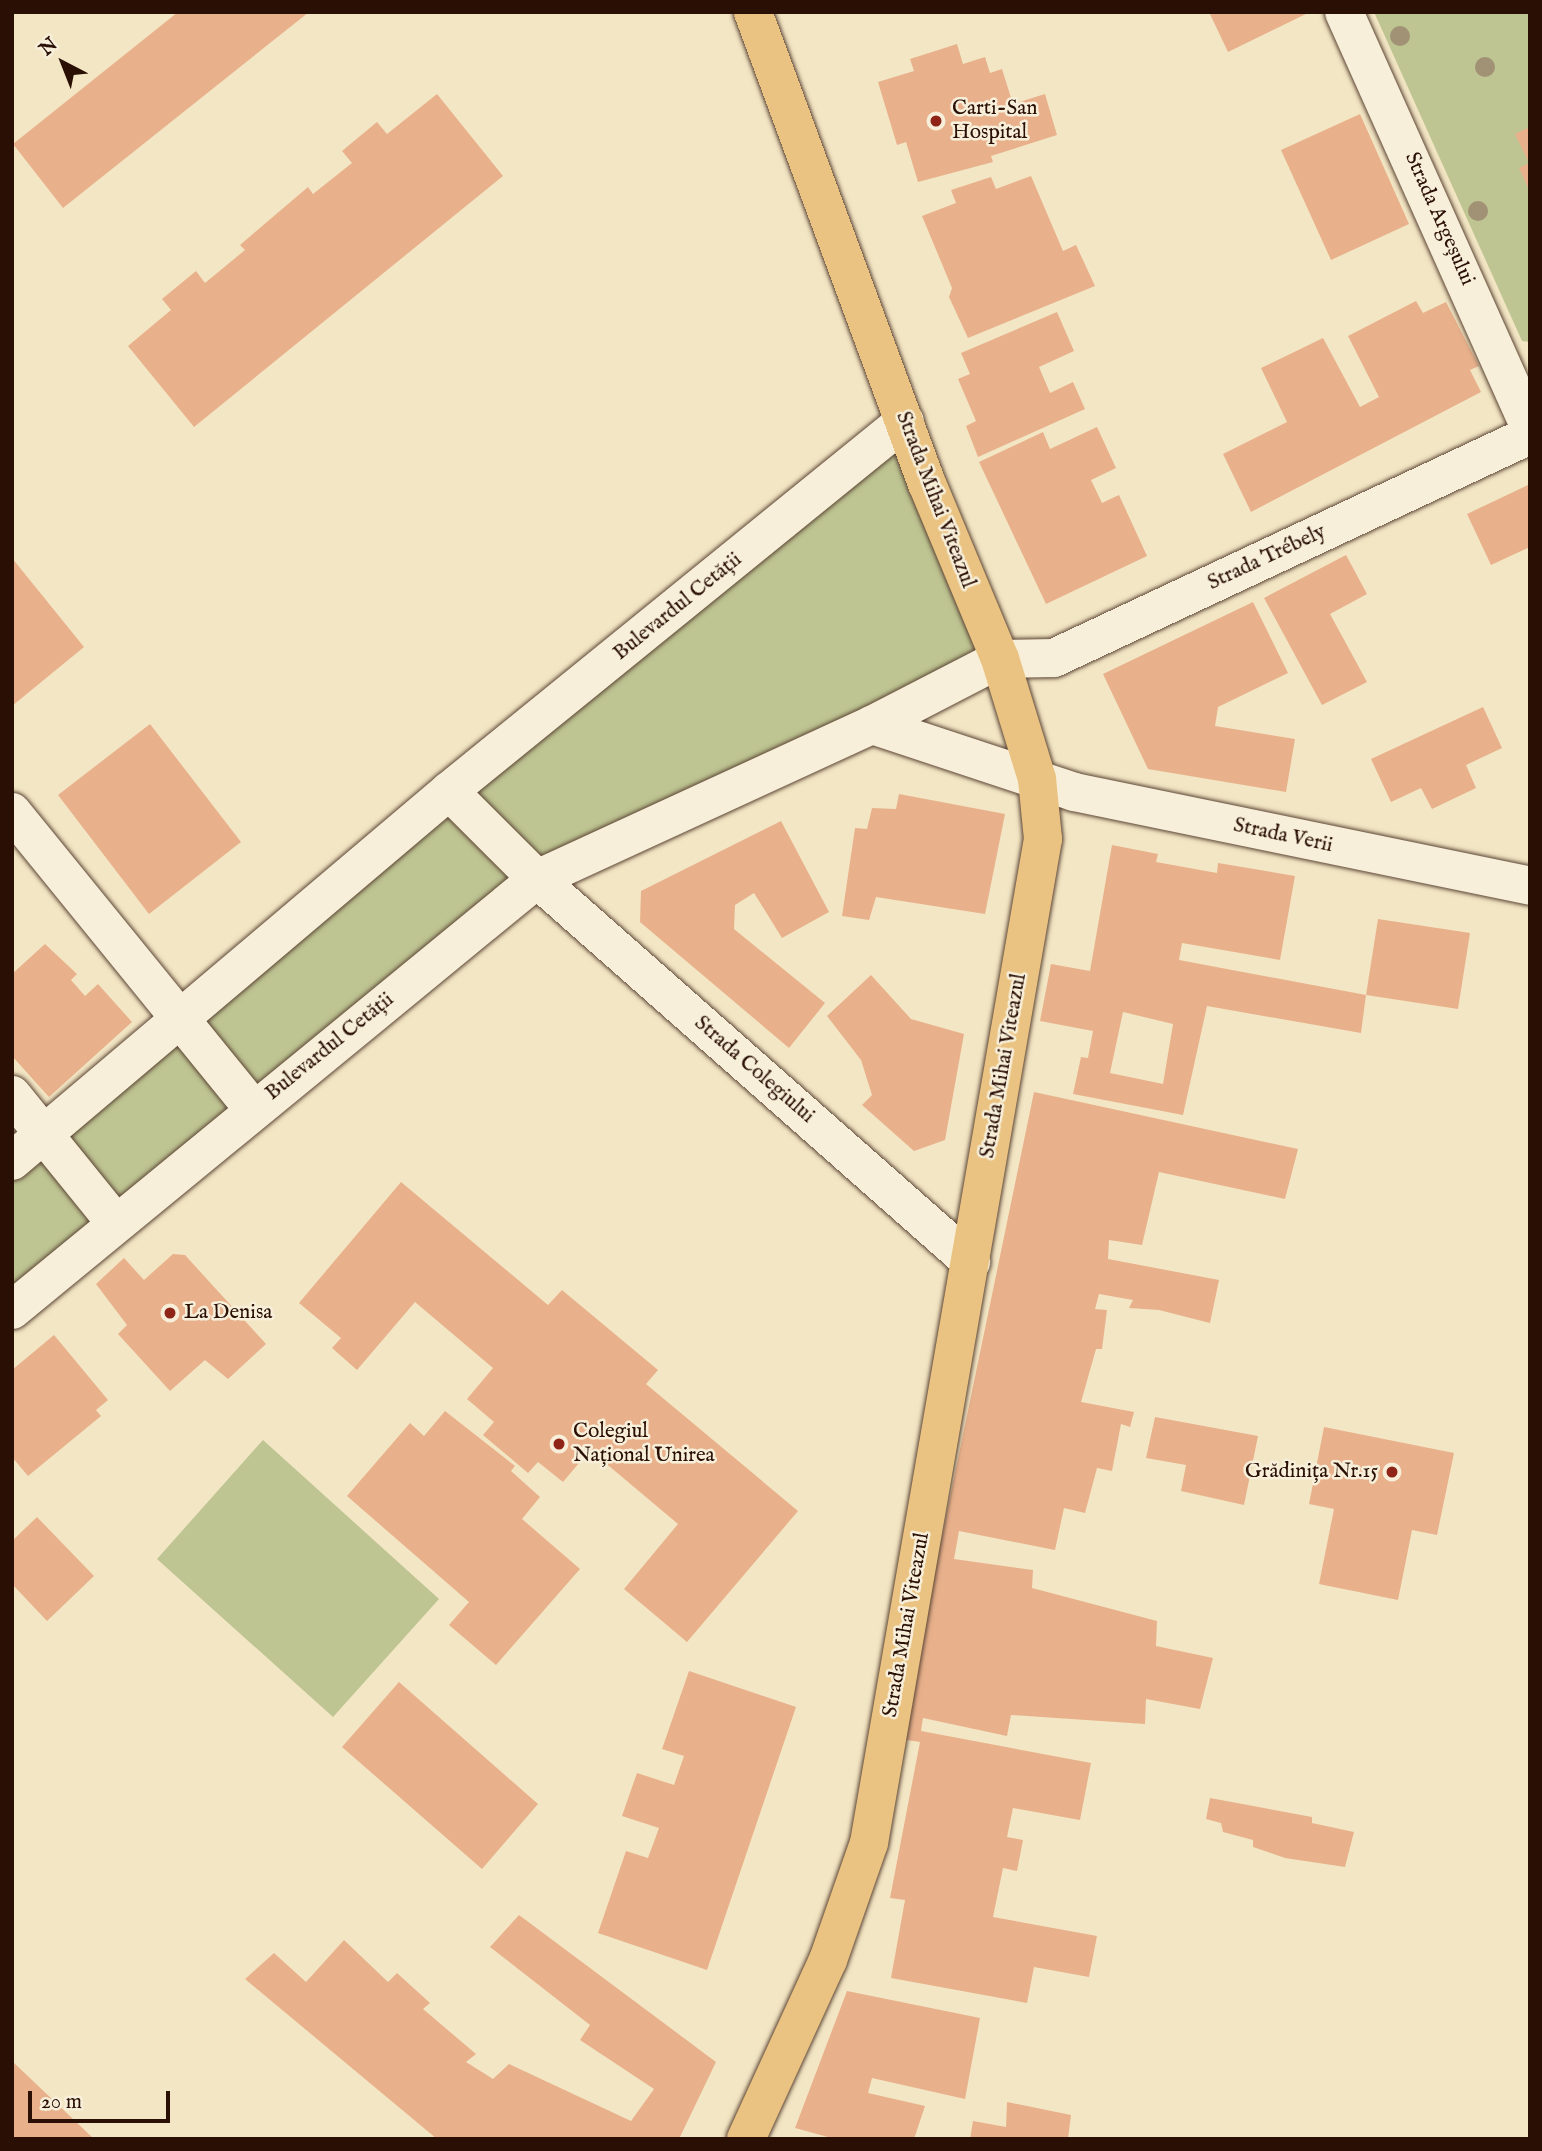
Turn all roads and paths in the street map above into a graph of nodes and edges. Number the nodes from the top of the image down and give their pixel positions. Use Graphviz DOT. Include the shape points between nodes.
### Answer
graph roads {
  1 [pos="753,12"];
  2 [pos="1344,12"];
  3 [pos="905,421"];
  4 [pos="1530,428"];
  5 [pos="1530,435"];
  6 [pos="1000,659"];
  7 [pos="873,725"];
  8 [pos="1037,779"];
  9 [pos="449,791"];
  10 [pos="12,812"];
  11 [pos="537,879"];
  12 [pos="1530,886"];
  13 [pos="181,1019"];
  14 [pos="12,1095"];
  15 [pos="253,1109"];
  16 [pos="44,1135"];
  17 [pos="12,1161"];
  18 [pos="115,1223"];
  19 [pos="971,1262"];
  20 [pos="12,1310"];
  21 [pos="746,2139"];
  1 -- 3 [label="main road, Strada Mihai Viteazul"];
  2 -- 4 [label="street, Strada Argeșului"];
  3 -- 6 [label="main road, Strada Mihai Viteazul"];
  3 -- 9 [label="street, Bulevardul Cetății"];
  5 -- 6 [label="street, Strada Trébely" via="1054,658"];
  6 -- 7 [label="street, Bulevardul Cetății"];
  6 -- 8 [label="main road, Strada Mihai Viteazul"];
  7 -- 8 [label="street"];
  7 -- 11 [label="street, Bulevardul Cetății"];
  8 -- 12 [label="street, Strada Verii" via="1092,796"];
  8 -- 19 [label="main road, Strada Mihai Viteazul" via="1043,839"];
  9 -- 11 [label="street"];
  9 -- 13 [label="street, Bulevardul Cetății"];
  10 -- 13 [label="street"];
  11 -- 15 [label="street, Bulevardul Cetății"];
  11 -- 19 [label="street, Strada Colegiului"];
  13 -- 15 [label="street, Bulevardul Cetății"];
  13 -- 16 [label="street, Bulevardul Cetății"];
  14 -- 16 [label="street"];
  15 -- 18 [label="street, Bulevardul Cetății"];
  16 -- 17 [label="street, Bulevardul Cetății"];
  16 -- 18 [label="street"];
  18 -- 20 [label="street, Bulevardul Cetății"];
  19 -- 21 [label="main road, Strada Mihai Viteazul" via="869,1843 828,1960"];
}
